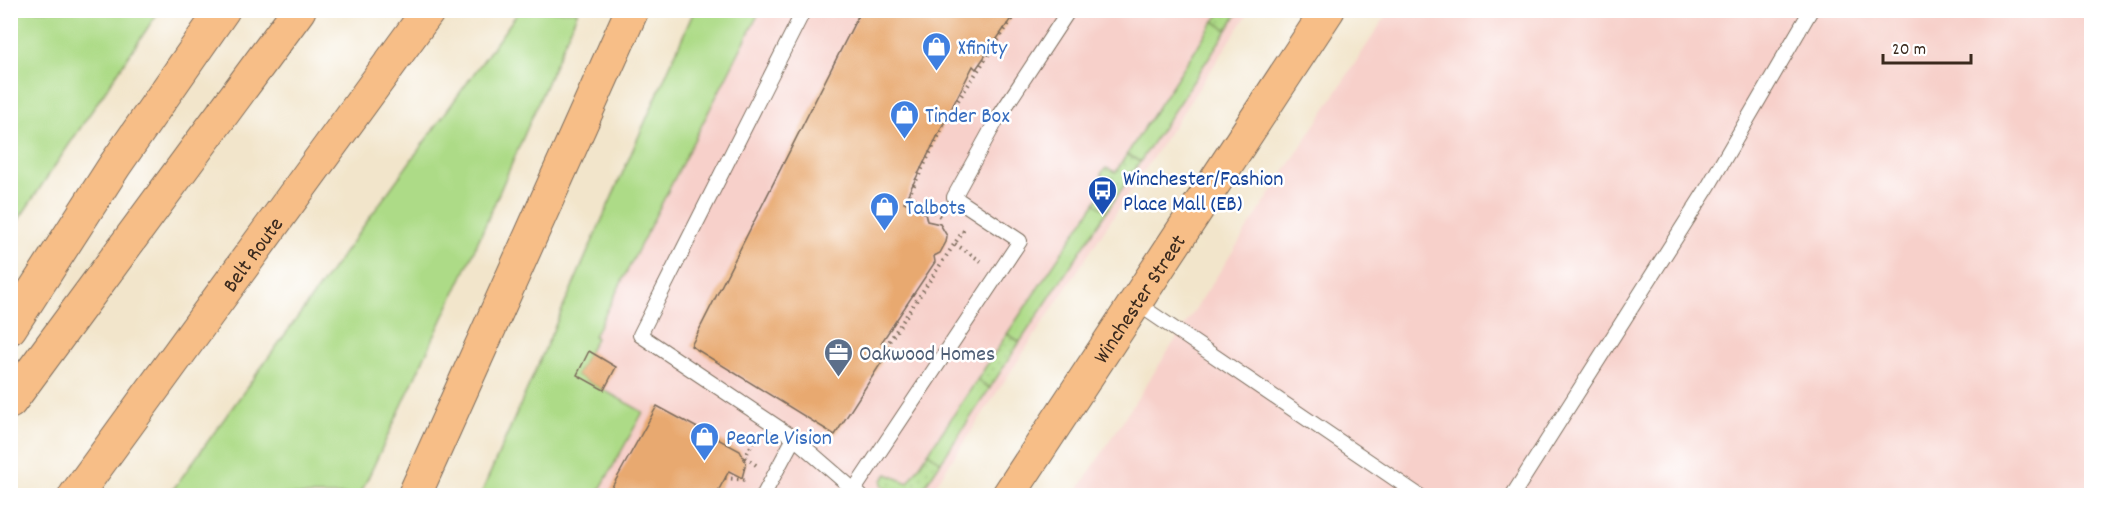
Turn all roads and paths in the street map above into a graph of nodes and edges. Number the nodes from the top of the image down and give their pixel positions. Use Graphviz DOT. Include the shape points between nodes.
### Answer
graph roads {
  1 [pos="223,10"];
  2 [pos="299,10"];
  3 [pos="429,10"];
  4 [pos="632,10"];
  5 [pos="804,10"];
  6 [pos="1069,10"];
  7 [pos="1811,10"];
  8 [pos="1323,12"];
  9 [pos="955,244"];
  10 [pos="999,273"];
  11 [pos="1135,302"];
  12 [pos="10,328"];
  13 [pos="10,402"];
  14 [pos="794,438"];
  15 [pos="745,457"];
  16 [pos="725,478"];
  17 [pos="854,494"];
  18 [pos="75,495"];
  19 [pos="414,495"];
  20 [pos="763,495"];
  21 [pos="1008,495"];
  22 [pos="1420,495"];
  23 [pos="1512,495"];
  1 -- 12 [label="main road" via="115,165"];
  2 -- 13 [label="main road"];
  3 -- 18 [label="main road, Belt Route"];
  4 -- 19 [label="main road"];
  5 -- 14 [label="lane" via="640,335"];
  6 -- 10 [label="lane" via="996,121 954,197 1020,241"];
  7 -- 23 [label="lane" via="1708,187"];
  8 -- 11 [label="main road, Winchester Street"];
  9 -- 10 [label="path"];
  10 -- 17 [label="lane"];
  11 -- 21 [label="main road, Winchester Street"];
  11 -- 22 [label="lane"];
  14 -- 17 [label="lane"];
  14 -- 20 [label="lane"];
  15 -- 16 [label="path" via="756,465 748,480"];
}
